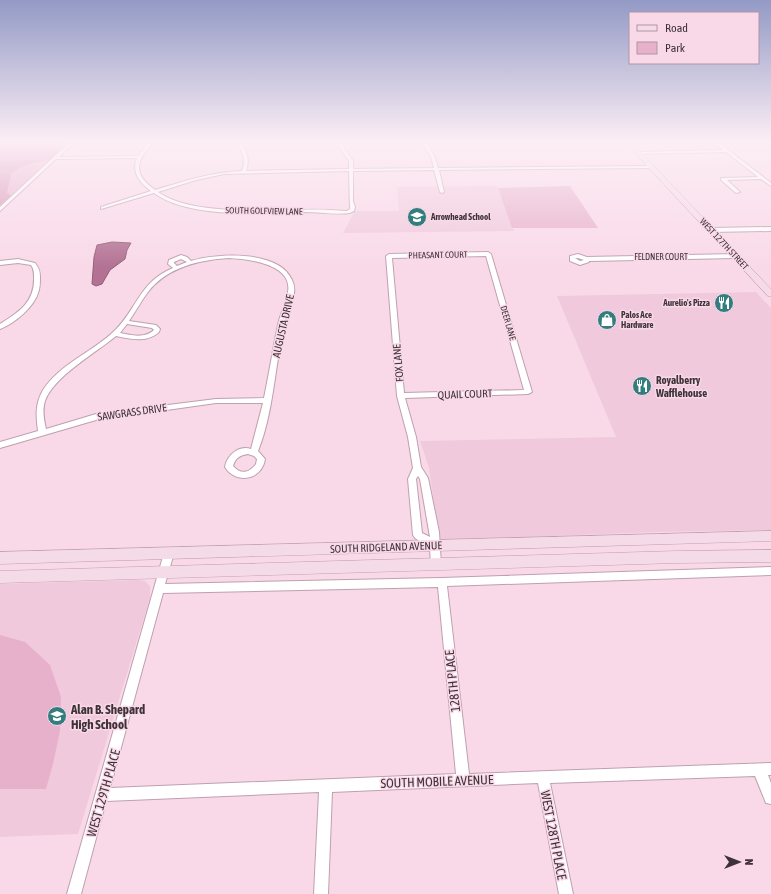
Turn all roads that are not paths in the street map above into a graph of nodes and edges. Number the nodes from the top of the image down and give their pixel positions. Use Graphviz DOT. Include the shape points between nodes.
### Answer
graph roads {
  1 [pos="28,184"];
  2 [pos="144,184"];
  3 [pos="183,184"];
  4 [pos="352,184"];
  5 [pos="440,184"];
  6 [pos="668,184"];
  7 [pos="728,184"];
  8 [pos="154,192"];
  9 [pos="442,192"];
  10 [pos="738,192"];
  11 [pos="103,208"];
  12 [pos="0,210"];
  13 [pos="771,229"];
  14 [pos="711,230"];
  15 [pos="488,254"];
  16 [pos="389,256"];
  17 [pos="736,256"];
  18 [pos="587,259"];
  19 [pos="0,263"];
  20 [pos="771,294"];
  21 [pos="126,322"];
  22 [pos="0,327"];
  23 [pos="115,334"];
  24 [pos="528,392"];
  25 [pos="401,396"];
  26 [pos="268,400"];
  27 [pos="42,432"];
  28 [pos="0,445"];
  29 [pos="254,452"];
  30 [pos="417,468"];
  31 [pos="771,536"];
  32 [pos="434,545"];
  33 [pos="169,553"];
  34 [pos="771,556"];
  35 [pos="0,558"];
  36 [pos="436,566"];
  37 [pos="771,571"];
  38 [pos="164,572"];
  39 [pos="0,577"];
  40 [pos="442,582"];
  41 [pos="160,589"];
  42 [pos="765,769"];
  43 [pos="543,777"];
  44 [pos="463,780"];
  45 [pos="326,786"];
  46 [pos="102,795"];
  47 [pos="771,798"];
  48 [pos="74,894"];
  49 [pos="321,894"];
  50 [pos="566,894"];
  1 -- 12 [label="street"];
  2 -- 8 [label="street"];
  3 -- 8 [label="street"];
  4 -- 8 [label="street, SOUTH GOLFVIEW LANE" via="353,207 352,210 343,212 235,212 185,205"];
  5 -- 9 [label="street"];
  6 -- 14 [label="main road, WEST 127TH STREET"];
  7 -- 10 [label="street"];
  8 -- 11 [label="street"];
  13 -- 14 [label="street"];
  14 -- 17 [label="main road, WEST 127TH STREET"];
  15 -- 16 [label="street, PHEASANT COURT"];
  15 -- 24 [label="street, DEER LANE"];
  16 -- 25 [label="street, FOX LANE"];
  17 -- 18 [label="street, FELDNER COURT"];
  17 -- 20 [label="main road, WEST 127TH STREET"];
  19 -- 22 [label="street" via="18,261 33,264 39,285 27,306"];
  21 -- 23 [label="street, AUGUSTA DRIVE"];
  21 -- 23 [label="street" via="154,326 157,331 143,338"];
  21 -- 26 [label="street, AUGUSTA DRIVE" via="152,283 191,262 226,257 256,259 278,268 291,282 292,293 282,320"];
  23 -- 27 [label="street, AUGUSTA DRIVE" via="56,379 48,389 40,410"];
  24 -- 25 [label="street, QUAIL COURT"];
  25 -- 30 [label="street, FOX LANE"];
  26 -- 27 [label="street, SAWGRASS DRIVE" via="216,401 116,414"];
  26 -- 29 [label="street, AUGUSTA DRIVE"];
  27 -- 28 [label="street, SAWGRASS DRIVE"];
  30 -- 32 [label="street, FOX LANE" via="424,478"];
  30 -- 32 [label="street, FOX LANE" via="412,479 418,535"];
  31 -- 32 [label="main road, SOUTH RIDGELAND AVENUE"];
  32 -- 33 [label="main road, SOUTH RIDGELAND AVENUE"];
  32 -- 36 [label="street"];
  33 -- 35 [label="main road, SOUTH RIDGELAND AVENUE"];
  33 -- 38 [label="street, WEST 129TH PLACE"];
  34 -- 36 [label="main road, SOUTH RIDGELAND AVENUE"];
  36 -- 38 [label="main road, SOUTH RIDGELAND AVENUE"];
  37 -- 40 [label="street"];
  38 -- 39 [label="main road, SOUTH RIDGELAND AVENUE"];
  38 -- 41 [label="street, WEST 129TH PLACE"];
  40 -- 41 [label="street"];
  40 -- 44 [label="street, 128TH PLACE"];
  41 -- 46 [label="street, WEST 129TH PLACE"];
  42 -- 43 [label="street, SOUTH MOBILE AVENUE"];
  42 -- 47 [label="street"];
  43 -- 44 [label="street, SOUTH MOBILE AVENUE"];
  43 -- 50 [label="street, WEST 128TH PLACE"];
  44 -- 45 [label="street, SOUTH MOBILE AVENUE"];
  45 -- 46 [label="street, SOUTH MOBILE AVENUE"];
  45 -- 49 [label="street"];
  46 -- 48 [label="street, WEST 129TH PLACE"];
}
